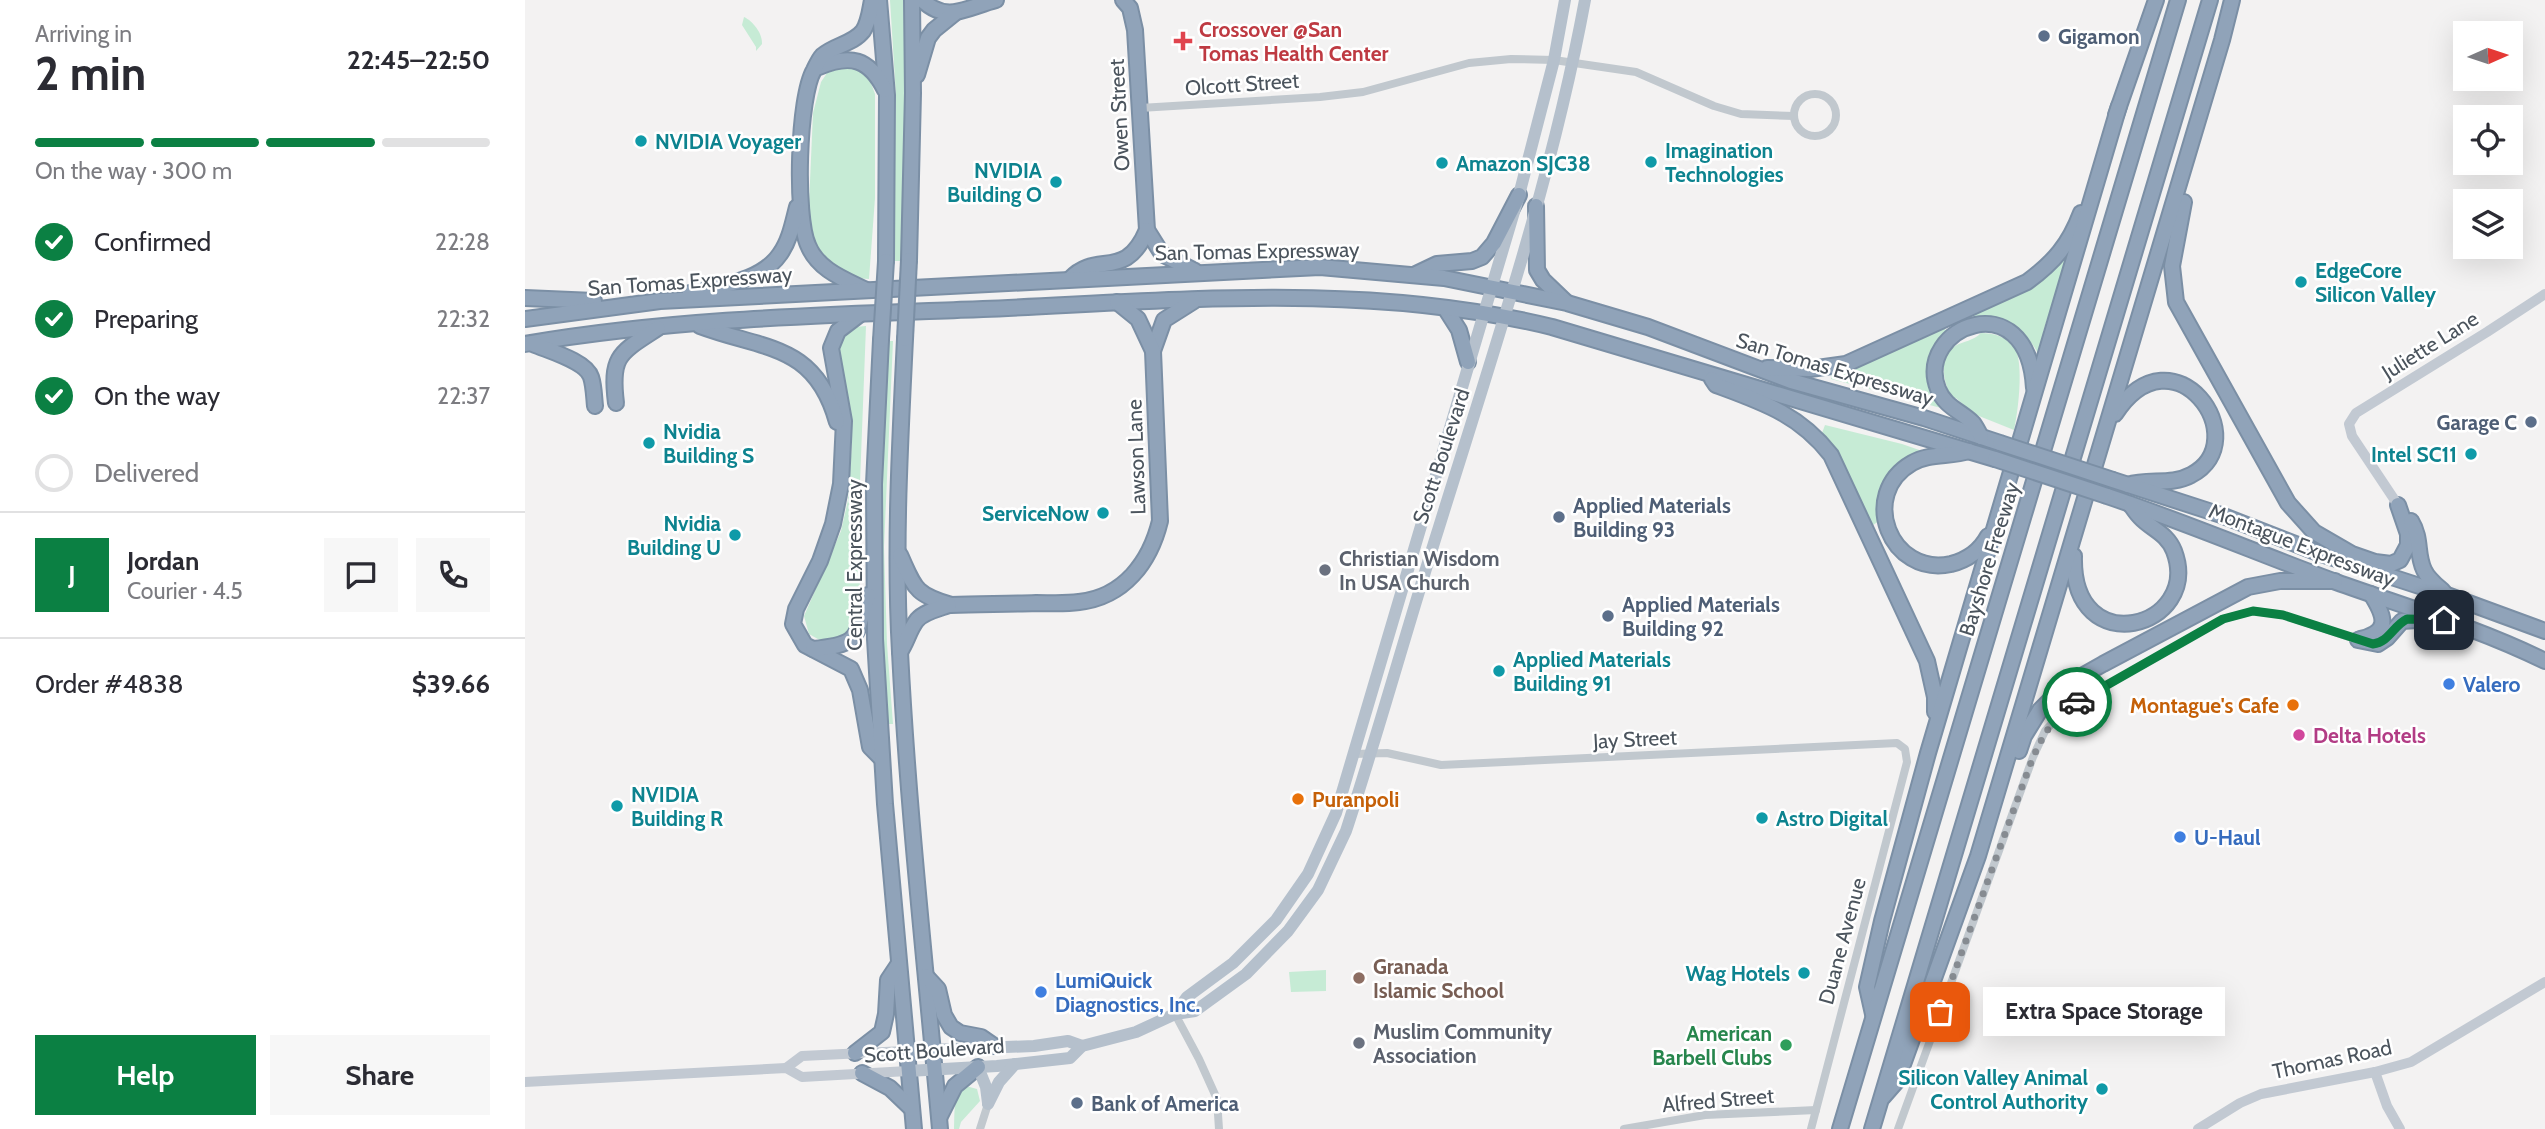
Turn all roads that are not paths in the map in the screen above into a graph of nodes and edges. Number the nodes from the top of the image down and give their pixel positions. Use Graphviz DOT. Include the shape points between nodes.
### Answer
graph roads {
  1 [pos="872,0"];
  2 [pos="879,0"];
  3 [pos="912,0"];
  4 [pos="922,0"];
  5 [pos="996,0"];
  6 [pos="1123,0"];
  7 [pos="1565,0"];
  8 [pos="1585,0"];
  9 [pos="2157,0"];
  10 [pos="2178,0"];
  11 [pos="2210,0"];
  12 [pos="2232,0"];
  13 [pos="955,13"];
  14 [pos="2222,40"];
  15 [pos="1554,60"];
  16 [pos="1574,62"];
  17 [pos="814,69"];
  18 [pos="913,93"];
  19 [pos="887,95"];
  20 [pos="2119,106"];
  21 [pos="1140,108"];
  22 [pos="1794,116"];
  23 [pos="1519,195"];
  24 [pos="800,199"];
  25 [pos="1536,206"];
  26 [pos="1147,230"];
  27 [pos="1198,272"];
  28 [pos="1416,274"];
  29 [pos="1070,279"];
  30 [pos="1491,287"];
  31 [pos="1512,290"];
  32 [pos="867,291"];
  33 [pos="2545,294"];
  34 [pos="525,298"];
  35 [pos="1196,300"];
  36 [pos="660,301"];
  37 [pos="1117,302"];
  38 [pos="1567,303"];
  39 [pos="1445,307"];
  40 [pos="860,314"];
  41 [pos="1483,314"];
  42 [pos="1503,316"];
  43 [pos="525,319"];
  44 [pos="693,324"];
  45 [pos="661,326"];
  46 [pos="529,344"];
  47 [pos="1153,351"];
  48 [pos="1468,362"];
  49 [pos="1751,367"];
  50 [pos="1706,372"];
  51 [pos="2035,397"];
  52 [pos="616,404"];
  53 [pos="595,406"];
  54 [pos="2107,427"];
  55 [pos="1981,437"];
  56 [pos="844,447"];
  57 [pos="1970,450"];
  58 [pos="2049,459"];
  59 [pos="2042,474"];
  60 [pos="2128,485"];
  61 [pos="2130,504"];
  62 [pos="2398,505"];
  63 [pos="1997,519"];
  64 [pos="2077,530"];
  65 [pos="897,551"];
  66 [pos="2379,563"];
  67 [pos="2398,579"];
  68 [pos="2335,581"];
  69 [pos="873,583"];
  70 [pos="2371,594"];
  71 [pos="2447,595"];
  72 [pos="951,605"];
  73 [pos="2444,620"];
  74 [pos="2545,631"];
  75 [pos="2358,640"];
  76 [pos="812,649"];
  77 [pos="900,652"];
  78 [pos="2545,661"];
  79 [pos="1354,754"];
  80 [pos="1372,754"];
  81 [pos="1928,754"];
  82 [pos="882,759"];
  83 [pos="1907,762"];
  84 [pos="1978,856"];
  85 [pos="898,965"];
  86 [pos="926,976"];
  87 [pos="2545,982"];
  88 [pos="1175,1014"];
  89 [pos="1874,1015"];
  90 [pos="994,1046"];
  91 [pos="1082,1046"];
  92 [pos="932,1049"];
  93 [pos="905,1051"];
  94 [pos="855,1053"];
  95 [pos="1015,1064"];
  96 [pos="978,1067"];
  97 [pos="786,1068"];
  98 [pos="934,1069"];
  99 [pos="908,1071"];
  100 [pos="2375,1072"];
  101 [pos="862,1073"];
  102 [pos="525,1082"];
  103 [pos="1880,1101"];
  104 [pos="988,1104"];
  105 [pos="912,1109"];
  106 [pos="1816,1110"];
  107 [pos="940,1123"];
  108 [pos="914,1129"];
  109 [pos="980,1129"];
  110 [pos="1219,1129"];
  111 [pos="1624,1129"];
  112 [pos="1811,1129"];
  113 [pos="1840,1129"];
  114 [pos="1872,1129"];
  115 [pos="1898,1129"];
  116 [pos="2198,1129"];
  117 [pos="2400,1129"];
  1 -- 17 [label="highway" via="863,31 823,56"];
  2 -- 19 [label="highway, Central Expressway"];
  3 -- 18 [label="highway, Central Expressway"];
  4 -- 13 [label="highway" via="934,10"];
  5 -- 13 [label="highway"];
  6 -- 21 [label="highway, Owen Street" via="1133,16"];
  7 -- 15 [label="main road, Scott Boulevard"];
  8 -- 16 [label="main road, Scott Boulevard"];
  9 -- 20 [label="highway"];
  10 -- 89 [label="highway, Bayshore Freeway"];
  11 -- 103 [label="highway"];
  12 -- 14 [label="highway"];
  13 -- 18 [label="highway" via="928,38"];
  14 -- 54 [label="highway"];
  14 -- 66 [label="highway" via="2174,243 2176,302 2288,503 2324,539"];
  15 -- 16 [label="street, Olcott Street"];
  15 -- 21 [label="street, Olcott Street" via="1469,63 1363,92 1324,97"];
  15 -- 23 [label="main road, Scott Boulevard"];
  16 -- 22 [label="street, Olcott Street" via="1636,72 1741,114"];
  16 -- 25 [label="main road, Scott Boulevard"];
  17 -- 19 [label="highway" via="837,60 857,61 879,78"];
  17 -- 24 [label="highway" via="804,101"];
  18 -- 65 [label="highway, Central Expressway, bridge"];
  19 -- 69 [label="highway, Central Expressway, bridge" via="886,261"];
  20 -- 49 [label="highway" via="2065,245 2050,265 2027,282 1846,364 1809,369"];
  20 -- 51 [label="highway"];
  21 -- 26 [label="highway, Owen Street"];
  22 -- 22 [label="street" via="1800,129 1812,135 1825,133 1836,115 1827,97 1814,94 1802,98"];
  23 -- 28 [label="highway" via="1482,257 1437,264"];
  23 -- 30 [label="main road, Scott Boulevard"];
  24 -- 32 [label="highway" via="808,246 823,267"];
  24 -- 36 [label="highway" via="781,253 764,270"];
  25 -- 31 [label="main road, Scott Boulevard"];
  25 -- 38 [label="highway" via="1537,270"];
  26 -- 27 [label="highway" via="1162,254"];
  26 -- 29 [label="highway" via="1135,253 1117,263 1080,268"];
  27 -- 28 [label="highway, San Tomas Expressway" via="1320,267"];
  27 -- 29 [label="highway, San Tomas Expressway"];
  28 -- 30 [label="highway, San Tomas Expressway"];
  29 -- 32 [label="highway, San Tomas Expressway"];
  30 -- 31 [label="highway, San Tomas Expressway"];
  30 -- 41 [label="main road, Scott Boulevard"];
  31 -- 38 [label="highway, San Tomas Expressway"];
  31 -- 42 [label="main road, Scott Boulevard"];
  32 -- 36 [label="highway, San Tomas Expressway"];
  33 -- 62 [label="street, Juliette Lane" via="2356,412 2349,424 2352,436"];
  34 -- 36 [label="highway"];
  35 -- 37 [label="highway, San Tomas Expressway"];
  35 -- 39 [label="highway, San Tomas Expressway" via="1306,296"];
  35 -- 47 [label="highway" via="1164,320"];
  36 -- 43 [label="highway, San Tomas Expressway"];
  37 -- 40 [label="highway, San Tomas Expressway"];
  37 -- 47 [label="highway" via="1138,319"];
  38 -- 49 [label="highway, San Tomas Expressway" via="1648,327"];
  39 -- 41 [label="highway, San Tomas Expressway"];
  39 -- 48 [label="highway" via="1459,330"];
  40 -- 44 [label="highway, San Tomas Expressway"];
  40 -- 56 [label="highway" via="838,331 831,348"];
  41 -- 42 [label="highway, San Tomas Expressway"];
  41 -- 48 [label="main road, Scott Boulevard"];
  42 -- 50 [label="highway, San Tomas Expressway"];
  42 -- 80 [label="main road, Scott Boulevard"];
  44 -- 45 [label="highway, San Tomas Expressway"];
  44 -- 56 [label="highway" via="783,351 803,363 823,386"];
  45 -- 46 [label="highway, San Tomas Expressway"];
  45 -- 52 [label="highway" via="619,357 613,379"];
  46 -- 53 [label="highway" via="588,370"];
  47 -- 72 [label="highway, Lawson Lane" via="1160,521 1155,541 1137,572 1111,593 1079,602"];
  48 -- 79 [label="main road, Scott Boulevard"];
  49 -- 55 [label="highway, San Tomas Expressway"];
  50 -- 57 [label="highway, San Tomas Expressway"];
  50 -- 81 [label="highway" via="1716,384 1797,421 1831,455 1930,670 1935,697"];
  51 -- 55 [label="highway" via="2031,359 2008,330 1988,324 1966,327 1954,335 1938,357 1936,382 1943,399 1973,423"];
  51 -- 63 [label="highway"];
  54 -- 60 [label="highway" via="2132,392 2157,381 2177,382 2195,391 2213,417 2215,440 2199,470 2183,479"];
  54 -- 64 [label="highway"];
  55 -- 58 [label="highway, San Tomas Expressway, bridge"];
  56 -- 76 [label="highway" via="833,524 793,624 800,640"];
  57 -- 59 [label="highway, San Tomas Expressway, bridge"];
  57 -- 63 [label="highway" via="1920,459 1902,470 1886,497 1888,531 1907,555 1929,565 1943,565 1963,561 1976,552"];
  58 -- 60 [label="highway, Montague Expressway, bridge"];
  59 -- 61 [label="highway, Montague Expressway, bridge"];
  60 -- 67 [label="highway, Montague Expressway"];
  61 -- 64 [label="highway" via="2140,518 2164,535 2177,563 2174,590 2150,618 2116,623 2088,608 2074,572"];
  61 -- 68 [label="highway, Montague Expressway"];
  62 -- 66 [label="highway" via="2408,545 2400,560"];
  62 -- 71 [label="highway" via="2413,523 2425,572"];
  63 -- 81 [label="highway"];
  64 -- 84 [label="highway"];
  65 -- 72 [label="highway" via="915,589"];
  65 -- 77 [label="highway, Central Expressway"];
  66 -- 67 [label="highway"];
  67 -- 71 [label="highway, Montague Expressway"];
  68 -- 70 [label="highway, Montague Expressway"];
  68 -- 84 [label="highway" via="2280,581 2248,587 2064,686 2040,710 2024,736 1989,838"];
  69 -- 76 [label="highway" via="855,636 842,645"];
  69 -- 82 [label="highway, Central Expressway"];
  70 -- 73 [label="highway, Montague Expressway"];
  70 -- 75 [label="highway" via="2382,624 2375,635"];
  71 -- 74 [label="highway, Montague Expressway"];
  72 -- 77 [label="highway" via="917,620"];
  73 -- 75 [label="highway" via="2407,619 2378,644"];
  73 -- 78 [label="highway, Montague Expressway"];
  75 -- 115 [label="street" via="2283,615 2253,611 2223,619 2065,709 2045,731 2033,757"];
  76 -- 82 [label="highway" via="851,669 860,690 870,747"];
  77 -- 86 [label="highway, Central Expressway"];
  79 -- 80 [label="street, Jay Street"];
  79 -- 88 [label="main road, Scott Boulevard" via="1324,843 1291,901 1253,945 1187,997"];
  80 -- 83 [label="street, Jay Street" via="1441,765 1897,743 1905,749"];
  80 -- 88 [label="main road, Scott Boulevard" via="1336,857 1304,911 1246,974 1195,1011"];
  81 -- 89 [label="highway" via="1867,987"];
  82 -- 85 [label="highway, Central Expressway"];
  83 -- 106 [label="street, Duane Avenue"];
  84 -- 103 [label="highway" via="1897,1081"];
  85 -- 93 [label="highway, Central Expressway"];
  85 -- 94 [label="highway" via="888,979 882,1032"];
  86 -- 90 [label="highway" via="938,989 951,1027"];
  86 -- 92 [label="highway, Central Expressway"];
  87 -- 100 [label="street, Thomas Road" via="2411,1062"];
  88 -- 91 [label="main road, Scott Boulevard" via="1136,1032"];
  88 -- 110 [label="street" via="1217,1099"];
  89 -- 113 [label="highway, Bayshore Freeway"];
  90 -- 91 [label="main road, Scott Boulevard" via="1068,1041"];
  90 -- 92 [label="main road, Scott Boulevard"];
  91 -- 95 [label="main road, Scott Boulevard" via="1070,1058"];
  92 -- 93 [label="main road, Scott Boulevard"];
  92 -- 98 [label="highway, Central Expressway"];
  93 -- 94 [label="street, Scott Boulevard"];
  93 -- 99 [label="highway, Central Expressway"];
  94 -- 97 [label="street, Scott Boulevard" via="802,1056"];
  95 -- 96 [label="main road, Scott Boulevard"];
  95 -- 104 [label="main road"];
  96 -- 98 [label="main road, Scott Boulevard"];
  96 -- 104 [label="main road"];
  96 -- 107 [label="highway" via="955,1086"];
  97 -- 101 [label="street, Scott Boulevard" via="802,1077"];
  97 -- 102 [label="street, Scott Boulevard"];
  98 -- 99 [label="main road, Scott Boulevard"];
  98 -- 107 [label="highway, Central Expressway"];
  99 -- 101 [label="street, Scott Boulevard"];
  99 -- 105 [label="highway, Central Expressway"];
  100 -- 116 [label="street, Thomas Road" via="2262,1094"];
  100 -- 117 [label="street"];
  101 -- 105 [label="highway" via="890,1088"];
  103 -- 114 [label="highway"];
  104 -- 109 [label="street"];
  105 -- 108 [label="highway, Central Expressway"];
  106 -- 111 [label="street, Alfred Street" via="1705,1115"];
  106 -- 112 [label="street, Duane Avenue"];
}
